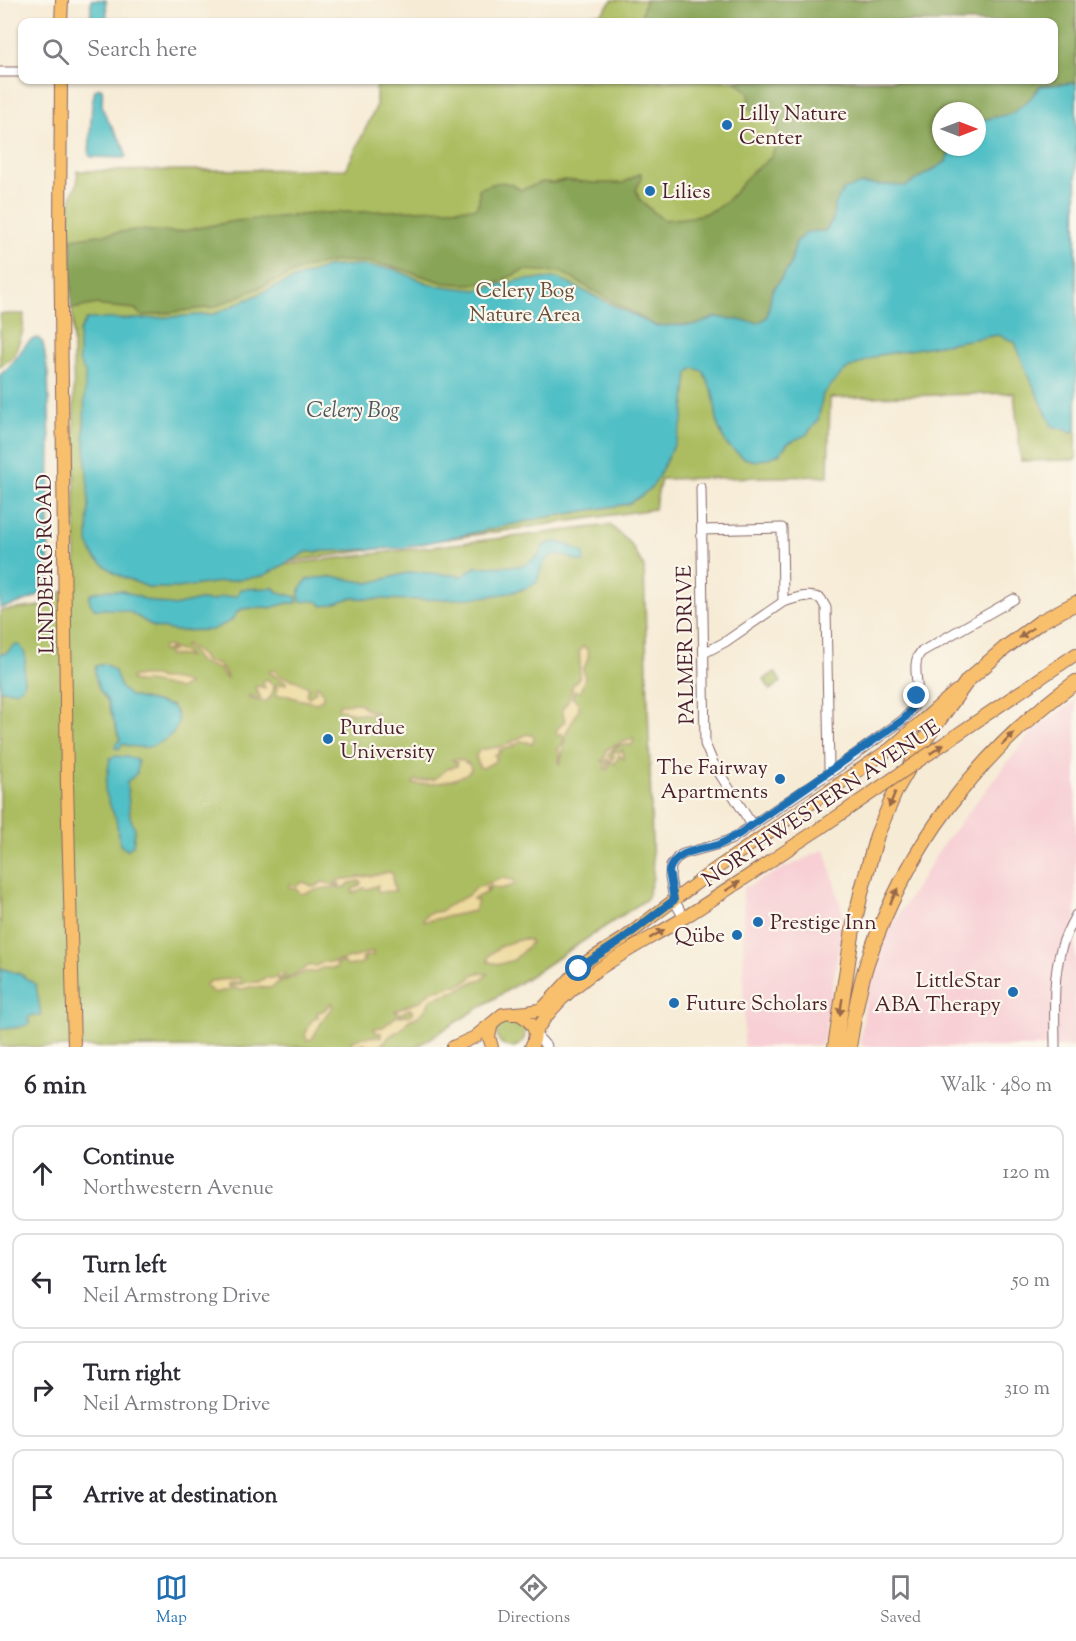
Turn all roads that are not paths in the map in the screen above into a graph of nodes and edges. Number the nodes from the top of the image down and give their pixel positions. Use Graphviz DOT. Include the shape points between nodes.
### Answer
graph roads {
  1 [pos="62,0"];
  2 [pos="61,18"];
  3 [pos="0,72"];
  4 [pos="18,72"];
  5 [pos="61,84"];
  6 [pos="701,488"];
  7 [pos="702,530"];
  8 [pos="1014,599"];
  9 [pos="783,602"];
  10 [pos="1076,603"];
  11 [pos="704,653"];
  12 [pos="1076,654"];
  13 [pos="968,680"];
  14 [pos="1076,682"];
  15 [pos="831,772"];
  16 [pos="752,825"];
  17 [pos="674,900"];
  18 [pos="1076,915"];
  19 [pos="684,918"];
  20 [pos="517,1013"];
  21 [pos="492,1023"];
  22 [pos="534,1038"];
  23 [pos="74,1047"];
  24 [pos="453,1047"];
  25 [pos="492,1047"];
  26 [pos="547,1047"];
  27 [pos="835,1047"];
  28 [pos="849,1047"];
  29 [pos="1055,1047"];
  1 -- 2 [label="main road"];
  3 -- 4 [label="street"];
  5 -- 23 [label="main road, LINDBERG ROAD" via="66,715"];
  6 -- 7 [label="street, PALMER DRIVE"];
  7 -- 9 [label="street" via="782,528"];
  7 -- 11 [label="street, PALMER DRIVE"];
  8 -- 15 [label="street" via="921,652 916,664 917,696 910,713"];
  9 -- 11 [label="street"];
  9 -- 15 [label="street" via="811,596 821,599 826,608"];
  10 -- 13 [label="highway, one-way" via="1040,622"];
  11 -- 16 [label="street, PALMER DRIVE" via="705,744"];
  19 -- 12 [label="main road, NORTHWESTERN AVENUE, one-way, bridge"];
  13 -- 17 [label="main road, NORTHWESTERN AVENUE" via="890,748"];
  13 -- 27 [label="highway, one-way" via="915,756 877,835 853,929"];
  28 -- 14 [label="highway, one-way" via="867,964 884,918 915,858 956,796 991,755 1020,726"];
  15 -- 16 [label="street"];
  16 -- 17 [label="street" via="727,841 678,857 669,871"];
  17 -- 19 [label="street"];
  17 -- 20 [label="main road, NORTHWESTERN AVENUE" via="579,969 544,1007"];
  18 -- 29 [label="street" via="1057,966"];
  22 -- 19 [label="main road, NORTHWESTERN AVENUE, one-way" via="540,1026 589,975"];
  20 -- 21 [label="main road, NORTHWESTERN AVENUE" via="503,1014"];
  20 -- 22 [label="main road" via="529,1021"];
  21 -- 24 [label="main road" via="475,1037"];
  21 -- 25 [label="main road"];
  22 -- 26 [label="street"];
}
